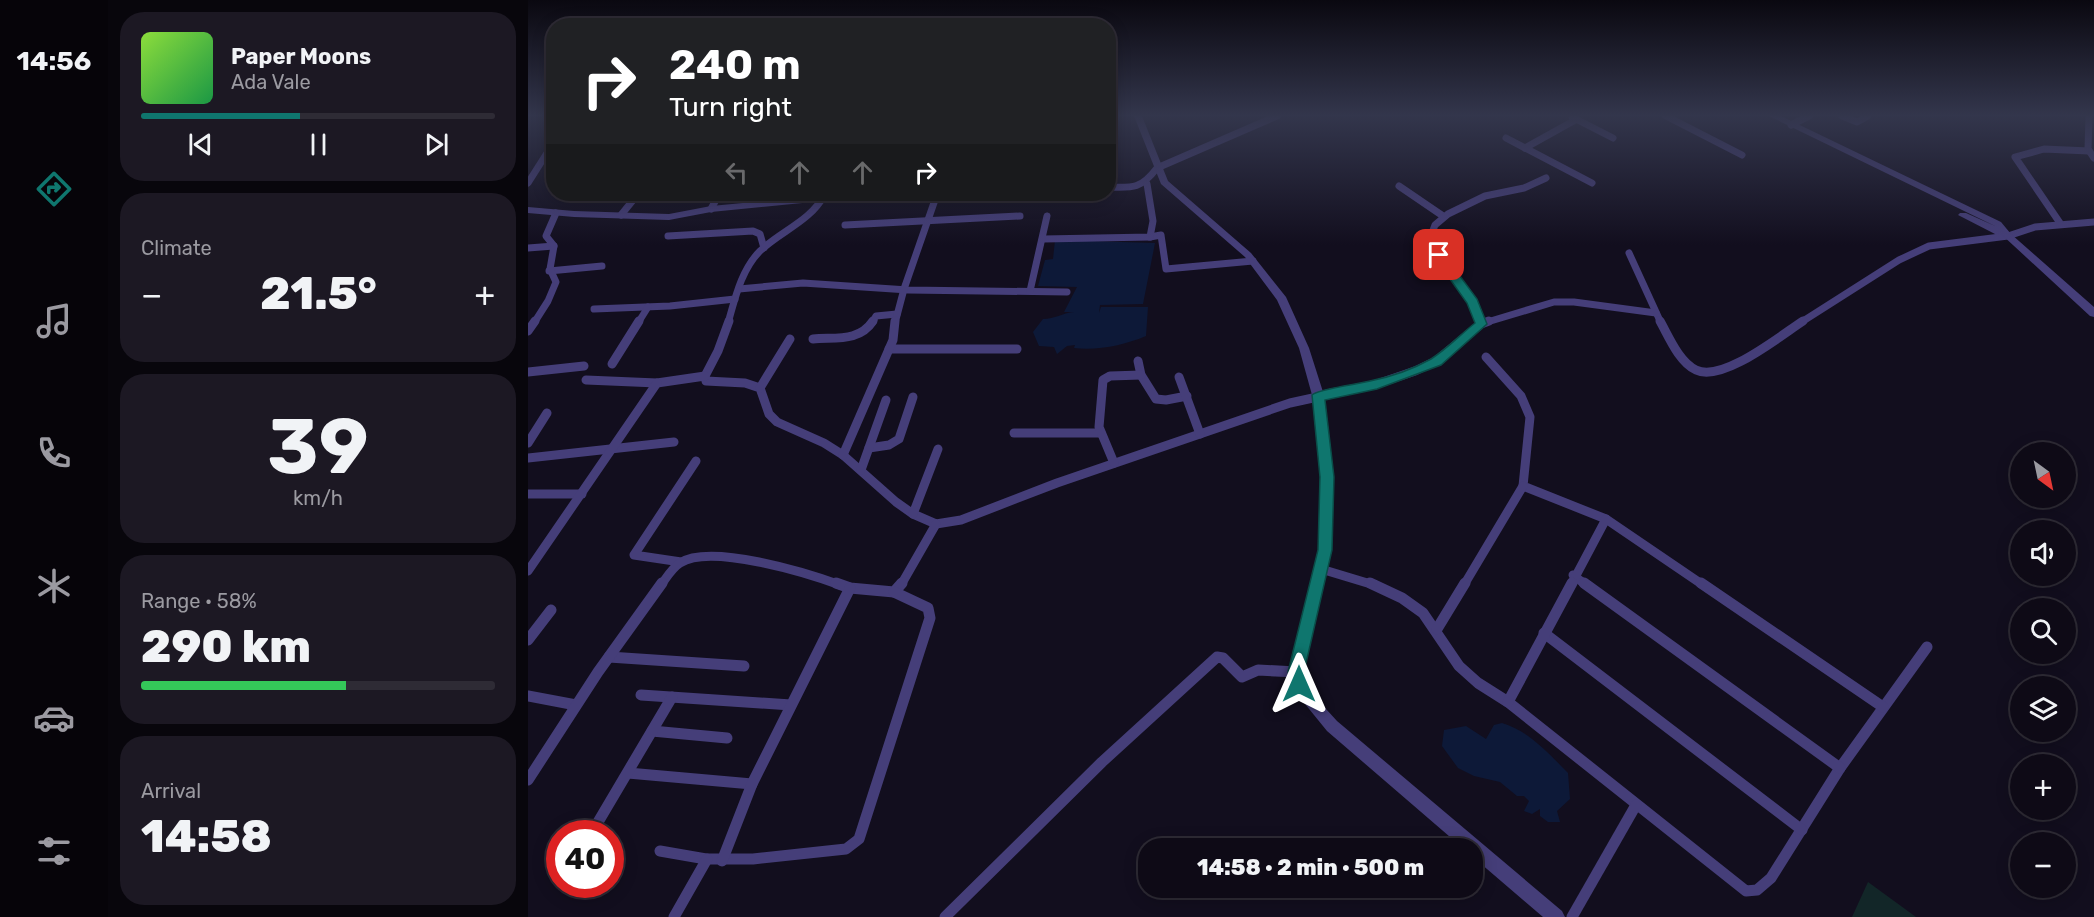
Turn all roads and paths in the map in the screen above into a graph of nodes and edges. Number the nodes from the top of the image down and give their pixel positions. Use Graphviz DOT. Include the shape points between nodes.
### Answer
graph roads {
  1 [pos="543,159"];
  2 [pos="1154,159"];
  3 [pos="1178,159"];
  4 [pos="1545,159"];
  5 [pos="1848,159"];
  6 [pos="1865,159"];
  7 [pos="2016,159"];
  8 [pos="1157,168"];
  9 [pos="1546,178"];
  10 [pos="528,183"];
  11 [pos="1592,183"];
  12 [pos="1147,184"];
  13 [pos="1399,186"];
  14 [pos="1116,187"];
  15 [pos="632,201"];
  16 [pos="715,201"];
  17 [pos="781,201"];
  18 [pos="820,201"];
  19 [pos="935,201"];
  20 [pos="711,209"];
  21 [pos="528,210"];
  22 [pos="556,213"];
  23 [pos="621,215"];
  24 [pos="1020,216"];
  25 [pos="1047,216"];
  26 [pos="1443,216"];
  27 [pos="929,221"];
  28 [pos="2094,222"];
  29 [pos="2060,223"];
  30 [pos="845,225"];
  31 [pos="668,236"];
  32 [pos="2008,236"];
  33 [pos="1150,237"];
  34 [pos="1043,239"];
  35 [pos="554,246"];
  36 [pos="528,248"];
  37 [pos="764,248"];
  38 [pos="1629,253"];
  39 [pos="1252,261"];
  40 [pos="602,266"];
  41 [pos="549,271"];
  42 [pos="739,289"];
  43 [pos="904,289"];
  44 [pos="1030,291"];
  45 [pos="1067,292"];
  46 [pos="735,299"];
  47 [pos="648,307"];
  48 [pos="594,309"];
  49 [pos="1656,313"];
  50 [pos="2094,313"];
  51 [pos="897,314"];
  52 [pos="1481,324"];
  53 [pos="528,331"];
  54 [pos="790,339"];
  55 [pos="813,339"];
  56 [pos="1017,348"];
  57 [pos="889,349"];
  58 [pos="1486,357"];
  59 [pos="1138,361"];
  60 [pos="612,364"];
  61 [pos="584,366"];
  62 [pos="528,372"];
  63 [pos="1141,375"];
  64 [pos="705,376"];
  65 [pos="1179,377"];
  66 [pos="586,380"];
  67 [pos="657,383"];
  68 [pos="760,387"];
  69 [pos="1318,395"];
  70 [pos="1186,396"];
  71 [pos="913,398"];
  72 [pos="886,400"];
  73 [pos="547,413"];
  74 [pos="1014,433"];
  75 [pos="1101,433"];
  76 [pos="1200,434"];
  77 [pos="528,442"];
  78 [pos="674,442"];
  79 [pos="612,447"];
  80 [pos="868,448"];
  81 [pos="938,449"];
  82 [pos="843,455"];
  83 [pos="528,458"];
  84 [pos="696,462"];
  85 [pos="1114,463"];
  86 [pos="861,470"];
  87 [pos="1523,486"];
  88 [pos="528,494"];
  89 [pos="582,494"];
  90 [pos="913,514"];
  91 [pos="1606,519"];
  92 [pos="936,524"];
  93 [pos="681,562"];
  94 [pos="1321,569"];
  95 [pos="528,571"];
  96 [pos="1574,575"];
  97 [pos="850,588"];
  98 [pos="894,592"];
  99 [pos="551,610"];
  100 [pos="1437,629"];
  101 [pos="1544,633"];
  102 [pos="528,640"];
  103 [pos="1927,647"];
  104 [pos="609,657"];
  105 [pos="744,666"];
  106 [pos="1296,672"];
  107 [pos="641,695"];
  108 [pos="528,696"];
  109 [pos="672,697"];
  110 [pos="1508,702"];
  111 [pos="576,705"];
  112 [pos="791,705"];
  113 [pos="1883,707"];
  114 [pos="652,732"];
  115 [pos="727,738"];
  116 [pos="1840,768"];
  117 [pos="628,773"];
  118 [pos="528,780"];
  119 [pos="752,784"];
  120 [pos="1636,805"];
  121 [pos="599,820"];
  122 [pos="1802,830"];
  123 [pos="660,851"];
  124 [pos="707,859"];
  125 [pos="722,861"];
  126 [pos="674,917"];
  127 [pos="945,917"];
  128 [pos="1556,917"];
  129 [pos="1572,917"];
  1 -- 10 [label="street"];
  2 -- 8 [label="street"];
  3 -- 8 [label="street"];
  4 -- 11 [label="street"];
  5 -- 32 [label="street"];
  6 -- 32 [label="street" via="1998,224"];
  7 -- 29 [label="street"];
  8 -- 12 [label="street"];
  8 -- 39 [label="street" via="1169,188 1222,230"];
  9 -- 26 [label="street" via="1522,190 1484,196"];
  12 -- 14 [label="street"];
  12 -- 33 [label="street" via="1153,221"];
  13 -- 26 [label="street"];
  15 -- 23 [label="street"];
  16 -- 20 [label="street"];
  17 -- 20 [label="street"];
  18 -- 37 [label="street" via="800,223"];
  19 -- 27 [label="street"];
  20 -- 23 [label="street" via="676,217"];
  21 -- 22 [label="street"];
  22 -- 23 [label="street"];
  22 -- 35 [label="street" via="546,236"];
  24 -- 27 [label="street"];
  25 -- 34 [label="street"];
  26 -- 52 [label="street" via="1432,228 1427,246 1454,275"];
  27 -- 30 [label="street"];
  27 -- 43 [label="street"];
  28 -- 29 [label="street"];
  29 -- 32 [label="street"];
  31 -- 37 [label="street" via="753,231 760,234"];
  32 -- 49 [label="street" via="1929,246 1899,260 1733,366 1712,372 1686,366"];
  32 -- 50 [label="street"];
  33 -- 34 [label="street"];
  33 -- 39 [label="street" via="1161,236 1166,269"];
  34 -- 44 [label="street"];
  35 -- 36 [label="street"];
  35 -- 41 [label="street"];
  37 -- 42 [label="street"];
  38 -- 49 [label="street"];
  39 -- 69 [label="street" via="1273,285 1290,314"];
  40 -- 41 [label="street"];
  41 -- 53 [label="street" via="556,282 554,291"];
  42 -- 43 [label="street" via="803,283"];
  42 -- 46 [label="street"];
  43 -- 44 [label="street"];
  43 -- 51 [label="street"];
  44 -- 45 [label="street"];
  46 -- 47 [label="street"];
  46 -- 64 [label="street" via="722,341"];
  47 -- 48 [label="street"];
  47 -- 60 [label="street"];
  49 -- 52 [label="street" via="1554,302"];
  51 -- 55 [label="street" via="876,316 866,332 858,336"];
  51 -- 57 [label="street"];
  52 -- 69 [label="street" via="1436,362 1377,384"];
  54 -- 68 [label="street"];
  56 -- 57 [label="street"];
  57 -- 82 [label="street"];
  58 -- 87 [label="street" via="1521,396 1530,417"];
  59 -- 63 [label="street"];
  61 -- 62 [label="street"];
  63 -- 70 [label="street" via="1156,399"];
  63 -- 75 [label="street" via="1110,376 1103,380 1098,422"];
  64 -- 67 [label="street"];
  64 -- 68 [label="street" via="711,383"];
  65 -- 70 [label="street"];
  66 -- 67 [label="street"];
  67 -- 79 [label="street"];
  68 -- 82 [label="street" via="777,422"];
  69 -- 76 [label="street"];
  69 -- 94 [label="street" via="1327,490"];
  70 -- 76 [label="street"];
  71 -- 80 [label="street" via="899,440"];
  72 -- 80 [label="street"];
  73 -- 77 [label="street"];
  74 -- 75 [label="street"];
  75 -- 85 [label="street"];
  76 -- 85 [label="street"];
  78 -- 79 [label="street"];
  79 -- 83 [label="street"];
  79 -- 89 [label="street"];
  80 -- 86 [label="street"];
  81 -- 90 [label="street"];
  82 -- 86 [label="street"];
  84 -- 93 [label="street" via="634,555"];
  85 -- 92 [label="street" via="961,520"];
  86 -- 90 [label="street"];
  87 -- 91 [label="street"];
  87 -- 100 [label="street"];
  88 -- 89 [label="street"];
  89 -- 95 [label="street"];
  90 -- 92 [label="street"];
  91 -- 96 [label="street"];
  91 -- 113 [label="street"];
  92 -- 98 [label="street"];
  93 -- 97 [label="street" via="699,558 754,561"];
  93 -- 104 [label="street"];
  94 -- 100 [label="street" via="1346,574 1398,597 1421,611"];
  94 -- 106 [label="street"];
  96 -- 101 [label="street"];
  96 -- 116 [label="street"];
  97 -- 98 [label="street"];
  97 -- 112 [label="street"];
  98 -- 125 [label="street" via="928,608 930,618 859,839 846,849"];
  99 -- 102 [label="street"];
  100 -- 110 [label="street" via="1453,659 1468,675"];
  101 -- 110 [label="street"];
  101 -- 122 [label="street"];
  103 -- 113 [label="street"];
  104 -- 105 [label="street"];
  104 -- 111 [label="street"];
  106 -- 127 [label="street" via="1258,670 1242,677 1217,657 1102,762"];
  106 -- 128 [label="street" via="1310,702 1332,726"];
  107 -- 109 [label="street"];
  108 -- 111 [label="street"];
  109 -- 112 [label="street"];
  109 -- 114 [label="street"];
  110 -- 120 [label="street"];
  111 -- 118 [label="street"];
  112 -- 119 [label="street"];
  113 -- 116 [label="street"];
  114 -- 115 [label="street"];
  114 -- 117 [label="street"];
  116 -- 122 [label="street"];
  117 -- 119 [label="street"];
  117 -- 121 [label="street"];
  119 -- 125 [label="street"];
  120 -- 122 [label="street" via="1746,891 1756,891 1771,878"];
  120 -- 129 [label="street"];
  123 -- 124 [label="street"];
  124 -- 125 [label="street"];
  124 -- 126 [label="street"];
}
